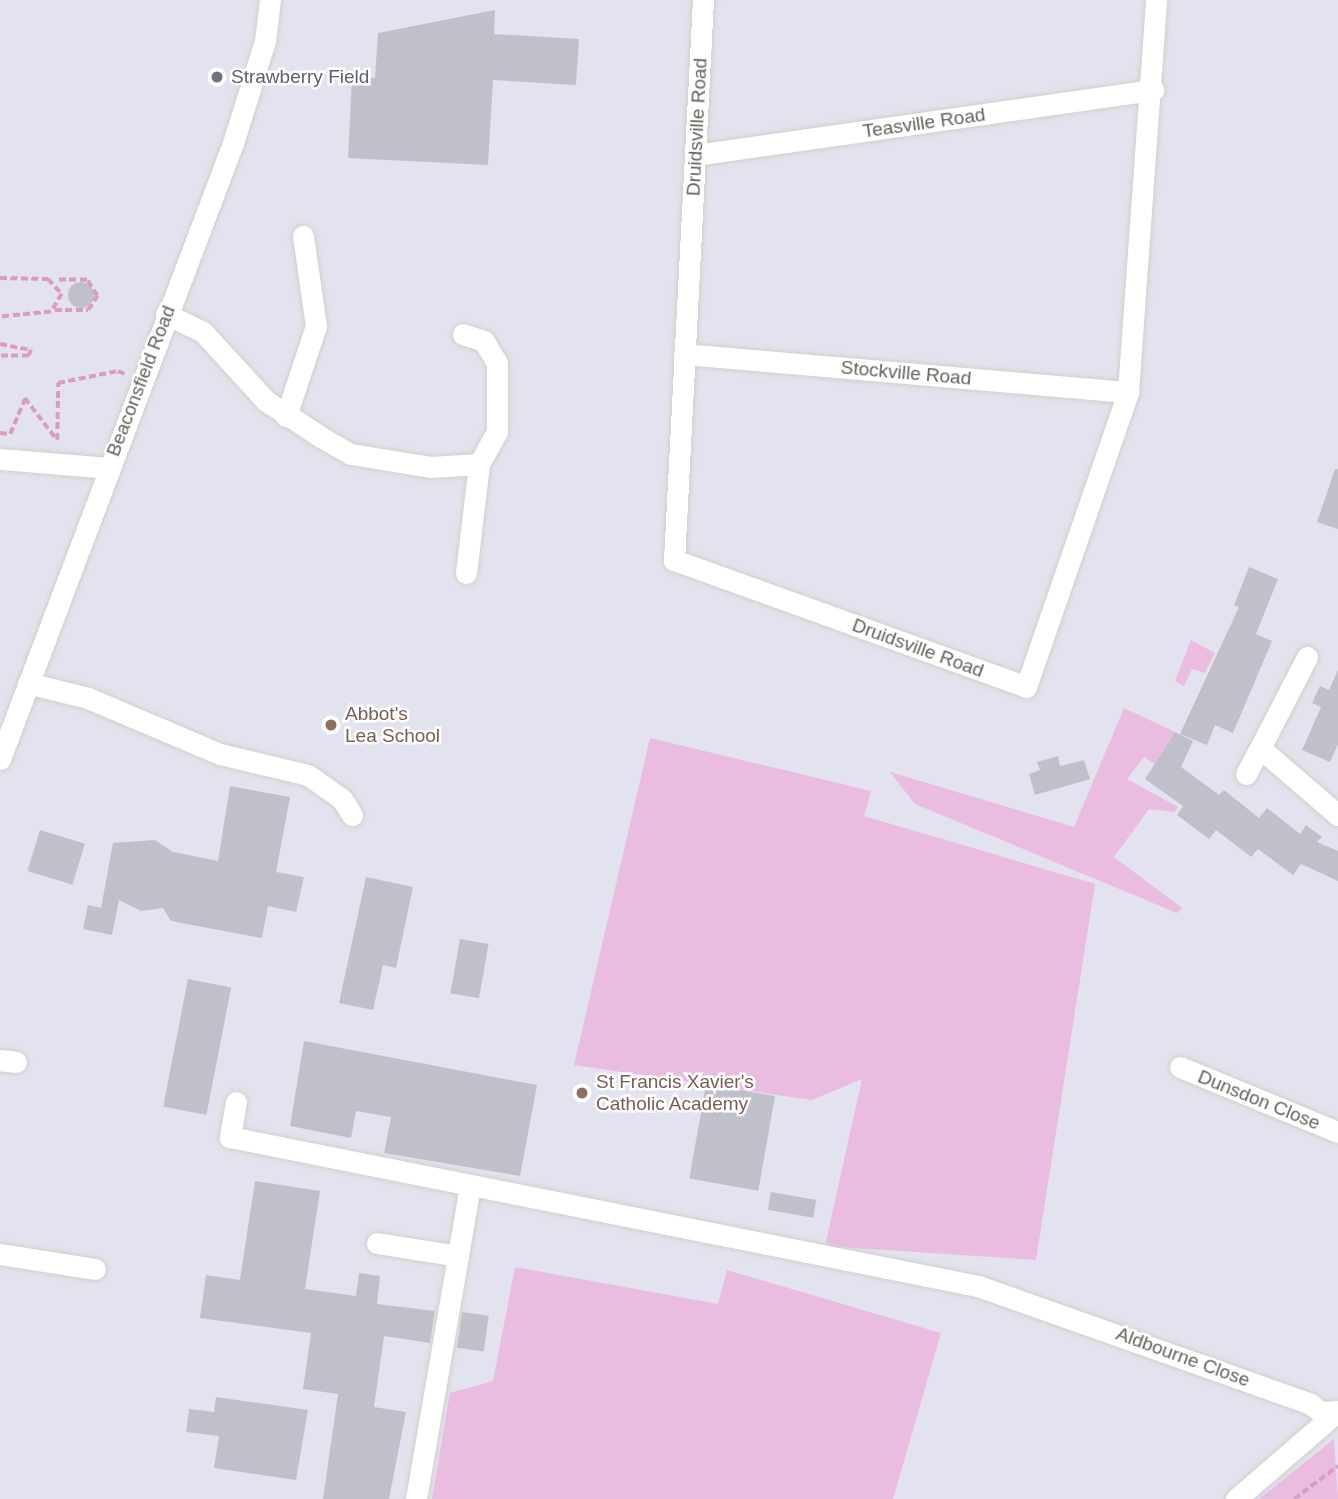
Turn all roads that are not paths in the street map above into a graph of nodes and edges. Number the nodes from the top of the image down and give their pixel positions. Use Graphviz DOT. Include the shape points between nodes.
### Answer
graph roads {
  1 [pos="270,0"];
  2 [pos="703,0"];
  3 [pos="1156,0"];
  4 [pos="1153,90"];
  5 [pos="696,155"];
  6 [pos="303,236"];
  7 [pos="166,314"];
  8 [pos="463,334"];
  9 [pos="684,354"];
  10 [pos="1128,392"];
  11 [pos="286,416"];
  12 [pos="0,459"];
  13 [pos="479,464"];
  14 [pos="109,468"];
  15 [pos="466,573"];
  16 [pos="1307,657"];
  17 [pos="28,682"];
  18 [pos="1260,748"];
  19 [pos="1,752"];
  20 [pos="1246,774"];
  21 [pos="352,815"];
  22 [pos="1338,815"];
  23 [pos="1180,1067"];
  24 [pos="236,1102"];
  25 [pos="1338,1132"];
  26 [pos="470,1185"];
  27 [pos="377,1243"];
  28 [pos="0,1254"];
  29 [pos="458,1256"];
  30 [pos="95,1269"];
  31 [pos="1338,1411"];
  32 [pos="416,1499"];
  33 [pos="1236,1499"];
  1 -- 7 [label="street, Beaconsfield Road" via="264,41 233,143"];
  2 -- 5 [label="street, Druidsville Road"];
  3 -- 4 [label="street, Druidsville Road"];
  4 -- 5 [label="street, Teasville Road"];
  4 -- 10 [label="street, Druidsville Road"];
  5 -- 9 [label="street, Druidsville Road"];
  6 -- 11 [label="street" via="316,326"];
  7 -- 11 [label="street" via="203,332 241,378"];
  7 -- 14 [label="street, Beaconsfield Road"];
  8 -- 13 [label="street" via="484,341 496,363 497,432"];
  9 -- 10 [label="street, Stockville Road"];
  9 -- 10 [label="street, Druidsville Road" via="674,560 1026,687"];
  11 -- 13 [label="street" via="351,454 390,464"];
  12 -- 14 [label="street"];
  13 -- 15 [label="street"];
  14 -- 17 [label="street, Beaconsfield Road"];
  16 -- 18 [label="street"];
  17 -- 19 [label="street, Beaconsfield Road"];
  17 -- 21 [label="street" via="110,706 220,754 308,775 342,799"];
  18 -- 20 [label="street"];
  18 -- 22 [label="street"];
  23 -- 25 [label="street, Dunsdon Close"];
  24 -- 26 [label="street, Aldbourne Close" via="230,1137"];
  26 -- 29 [label="street"];
  26 -- 31 [label="street, Aldbourne Close" via="978,1286 1310,1403 1321,1412"];
  27 -- 29 [label="street"];
  28 -- 30 [label="street"];
  29 -- 32 [label="street"];
  31 -- 33 [label="street"];
}
